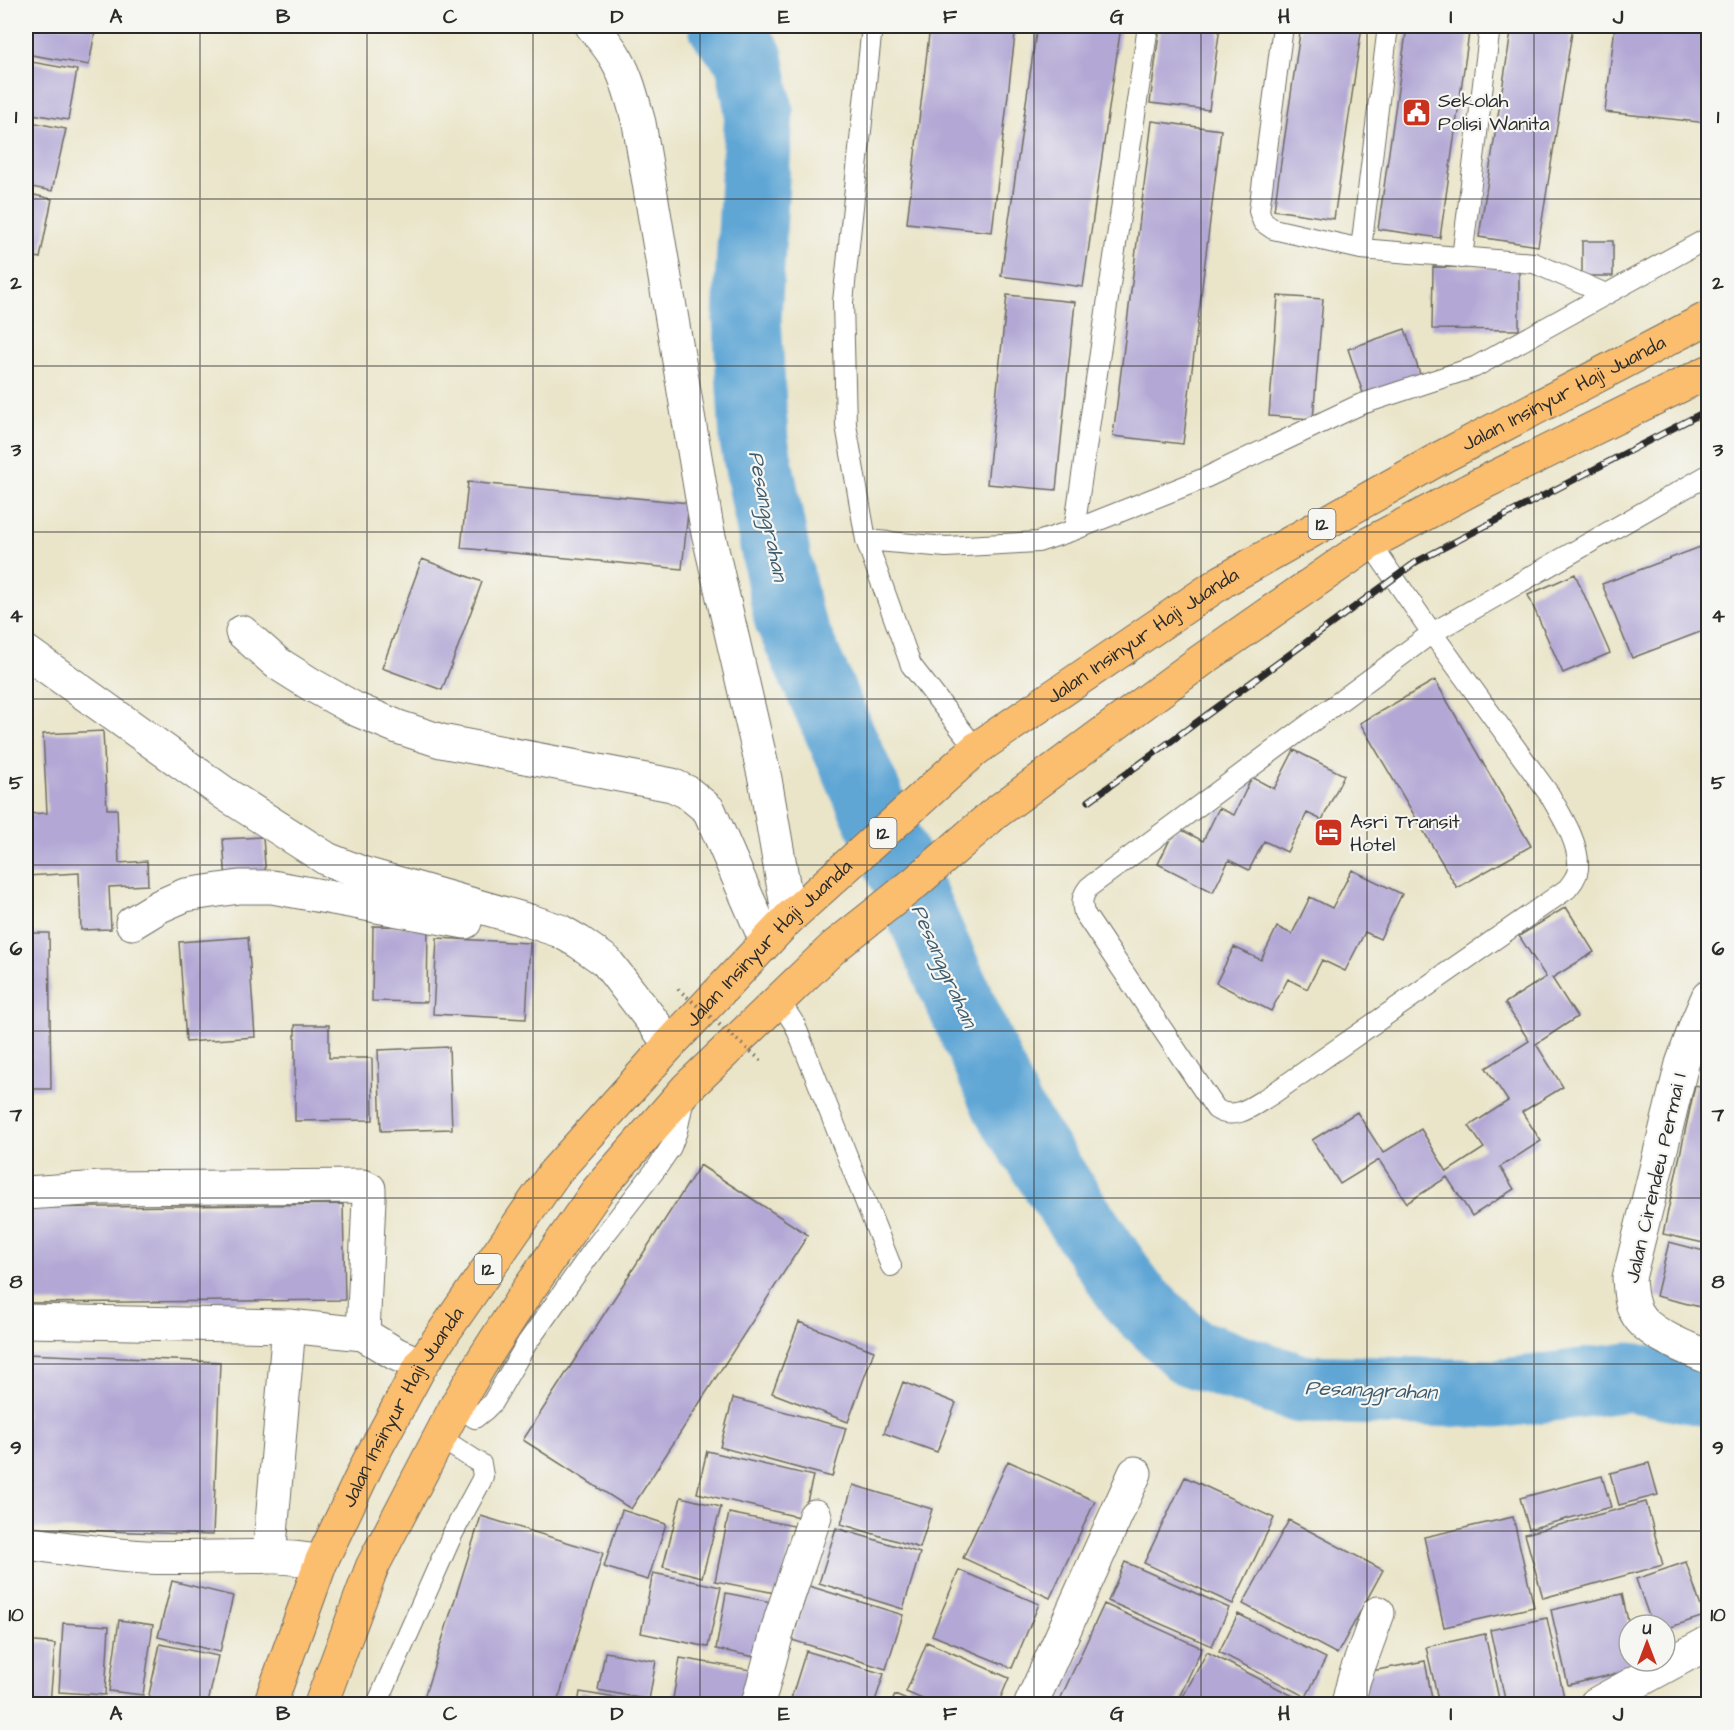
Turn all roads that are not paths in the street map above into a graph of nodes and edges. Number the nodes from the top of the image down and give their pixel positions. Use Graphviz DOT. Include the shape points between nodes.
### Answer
graph roads {
  1 [pos="592,26"];
  2 [pos="872,26"];
  3 [pos="1148,26"];
  4 [pos="1283,26"];
  5 [pos="1388,26"];
  6 [pos="1490,26"];
  7 [pos="1708,238"];
  8 [pos="1361,249"];
  9 [pos="1462,258"];
  10 [pos="1606,294"];
  11 [pos="1708,318"];
  12 [pos="1708,372"];
  13 [pos="1708,475"];
  14 [pos="1074,530"];
  15 [pos="866,540"];
  16 [pos="1370,543"];
  17 [pos="242,632"];
  18 [pos="1432,633"];
  19 [pos="26,652"];
  20 [pos="967,757"];
  21 [pos="799,909"];
  22 [pos="132,922"];
  23 [pos="579,942"];
  24 [pos="766,942"];
  25 [pos="1708,997"];
  26 [pos="779,1000"];
  27 [pos="670,1044"];
  28 [pos="26,1193"];
  29 [pos="891,1266"];
  30 [pos="26,1321"];
  31 [pos="289,1326"];
  32 [pos="363,1334"];
  33 [pos="1708,1357"];
  34 [pos="421,1365"];
  35 [pos="439,1437"];
  36 [pos="1136,1473"];
  37 [pos="815,1515"];
  38 [pos="26,1544"];
  39 [pos="269,1557"];
  40 [pos="321,1562"];
  41 [pos="1378,1613"];
  42 [pos="1708,1643"];
  43 [pos="270,1704"];
  44 [pos="321,1704"];
  45 [pos="377,1704"];
  46 [pos="758,1704"];
  47 [pos="1031,1704"];
  48 [pos="1348,1704"];
  49 [pos="1596,1704"];
  1 -- 21 [label="street" via="626,77 639,123 708,528"];
  2 -- 15 [label="lane" via="843,302 846,426"];
  3 -- 14 [label="lane"];
  4 -- 8 [label="lane" via="1258,211 1263,222 1273,229"];
  5 -- 8 [label="lane"];
  6 -- 9 [label="lane"];
  7 -- 10 [label="lane"];
  8 -- 9 [label="lane"];
  9 -- 10 [label="lane" via="1534,263"];
  10 -- 14 [label="lane" via="1475,367 1359,405 1206,478"];
  11 -- 20 [label="highway, Jalan Insinyur Haji Juanda / 12" via="1442,457 1222,581"];
  12 -- 16 [label="highway, 12"];
  13 -- 18 [label="lane"];
  14 -- 15 [label="lane" via="1038,542 946,547"];
  15 -- 20 [label="lane" via="911,665"];
  16 -- 18 [label="lane"];
  16 -- 26 [label="highway, 12" via="1202,660 994,814 834,947"];
  17 -- 24 [label="street" via="277,663 312,685 398,727 441,741 672,785 687,792 709,810"];
  18 -- 18 [label="lane" via="1089,887 1082,897 1084,913 1222,1113 1239,1112 1271,1095 1566,889 1576,876 1575,846 1549,794"];
  19 -- 23 [label="street" via="227,795 327,859 362,873 530,921"];
  20 -- 21 [label="highway, Jalan Insinyur Haji Juanda / 12"];
  21 -- 24 [label="highway, Jalan Insinyur Haji Juanda / 12"];
  22 -- 23 [label="street" via="185,896 239,887 272,887"];
  23 -- 27 [label="street" via="606,961"];
  24 -- 27 [label="highway, Jalan Insinyur Haji Juanda / 12"];
  25 -- 33 [label="street, Jalan Cirendeu Permai I" via="1682,1064 1629,1278 1633,1305 1644,1324"];
  26 -- 29 [label="lane" via="795,1025"];
  26 -- 35 [label="highway, 12" via="686,1089 597,1191 524,1296"];
  27 -- 34 [label="highway, Jalan Insinyur Haji Juanda / 12" via="555,1172"];
  28 -- 32 [label="street" via="101,1188 363,1186 369,1189"];
  30 -- 31 [label="street"];
  31 -- 32 [label="street"];
  31 -- 39 [label="street"];
  32 -- 34 [label="street"];
  34 -- 40 [label="highway, Jalan Insinyur Haji Juanda / 12" via="368,1462"];
  35 -- 44 [label="highway, 12" via="372,1567"];
  35 -- 45 [label="lane" via="481,1464 483,1476 453,1533"];
  36 -- 47 [label="street"];
  37 -- 46 [label="street"];
  38 -- 39 [label="street" via="145,1557"];
  39 -- 40 [label="street"];
  40 -- 43 [label="highway, Jalan Insinyur Haji Juanda / 12"];
  41 -- 48 [label="street"];
  42 -- 49 [label="street"];
}
